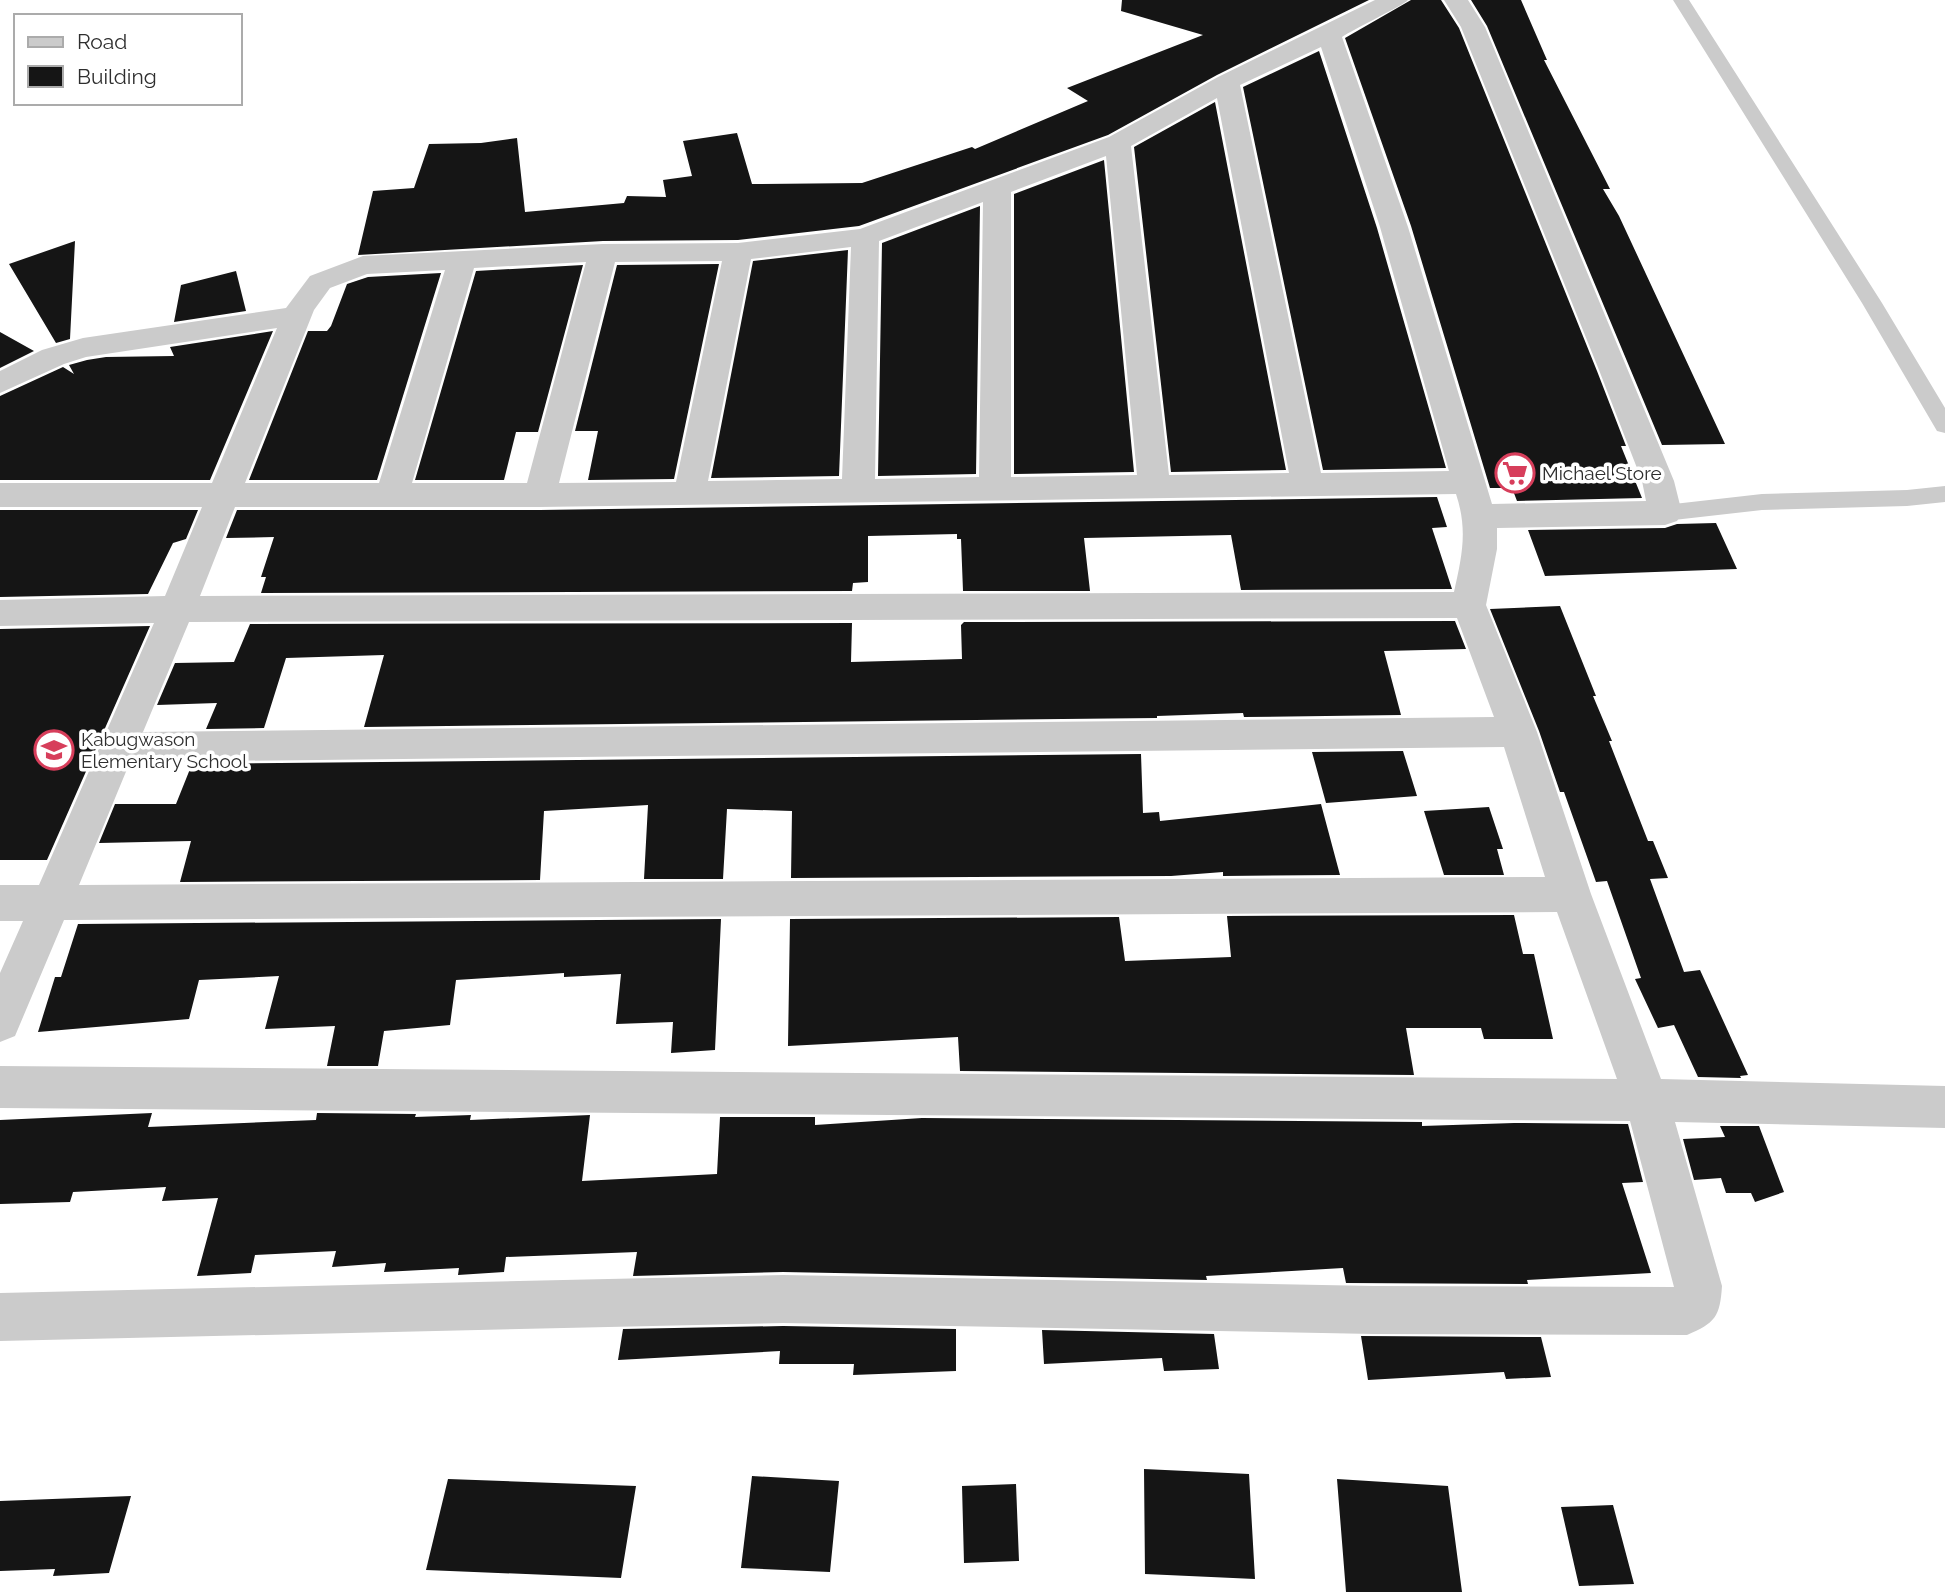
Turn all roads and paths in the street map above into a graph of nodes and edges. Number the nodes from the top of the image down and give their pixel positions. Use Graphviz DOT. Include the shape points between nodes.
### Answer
graph roads {
  1 [pos="1396,0"];
  2 [pos="1456,0"];
  3 [pos="1681,0"];
  4 [pos="1329,34"];
  5 [pos="1227,82"];
  6 [pos="1118,142"];
  7 [pos="997,189"];
  8 [pos="865,237"];
  9 [pos="738,252"];
  10 [pos="603,253"];
  11 [pos="462,261"];
  12 [pos="298,315"];
  13 [pos="0,383"];
  14 [pos="1945,426"];
  15 [pos="1468,482"];
  16 [pos="1307,484"];
  17 [pos="995,488"];
  18 [pos="1154,488"];
  19 [pos="858,491"];
  20 [pos="691,492"];
  21 [pos="1945,494"];
  22 [pos="0,495"];
  23 [pos="224,495"];
  24 [pos="540,495"];
  25 [pos="392,496"];
  26 [pos="1665,513"];
  27 [pos="1480,516"];
  28 [pos="1469,605"];
  29 [pos="177,609"];
  30 [pos="0,613"];
  31 [pos="1518,732"];
  32 [pos="116,747"];
  33 [pos="1571,894"];
  34 [pos="0,903"];
  35 [pos="51,903"];
  36 [pos="0,1022"];
  37 [pos="0,1087"];
  38 [pos="1647,1100"];
  39 [pos="1945,1107"];
  40 [pos="0,1317"];
  1 -- 4 [label="street"];
  2 -- 26 [label="street" via="1474,27 1615,370 1658,481"];
  3 -- 14 [label="lane"];
  4 -- 5 [label="street"];
  4 -- 15 [label="street" via="1394,227"];
  5 -- 6 [label="street"];
  5 -- 16 [label="street"];
  6 -- 7 [label="street"];
  6 -- 18 [label="street"];
  7 -- 8 [label="street"];
  7 -- 17 [label="street"];
  8 -- 9 [label="street"];
  8 -- 19 [label="street"];
  9 -- 10 [label="street"];
  9 -- 20 [label="street"];
  10 -- 11 [label="street"];
  10 -- 24 [label="street"];
  11 -- 12 [label="street" via="363,265 344,271 320,282"];
  11 -- 25 [label="street"];
  12 -- 13 [label="street" via="83,348"];
  12 -- 23 [label="street"];
  15 -- 16 [label="street"];
  15 -- 27 [label="street"];
  16 -- 18 [label="street"];
  17 -- 18 [label="street"];
  17 -- 19 [label="street"];
  19 -- 20 [label="street"];
  20 -- 24 [label="street"];
  21 -- 26 [label="lane" via="1772,501"];
  22 -- 23 [label="street"];
  23 -- 25 [label="street"];
  23 -- 29 [label="street"];
  24 -- 25 [label="street"];
  26 -- 27 [label="street"];
  27 -- 28 [label="street" via="1480,549"];
  28 -- 29 [label="street"];
  28 -- 31 [label="street"];
  29 -- 30 [label="street"];
  29 -- 32 [label="street"];
  31 -- 32 [label="street"];
  31 -- 33 [label="street"];
  32 -- 35 [label="street"];
  33 -- 35 [label="street"];
  33 -- 38 [label="street"];
  34 -- 35 [label="street"];
  35 -- 36 [label="street"];
  37 -- 38 [label="street"];
  38 -- 39 [label="street"];
  38 -- 40 [label="street" via="1698,1286 1697,1304 1687,1311 783,1299"];
}
